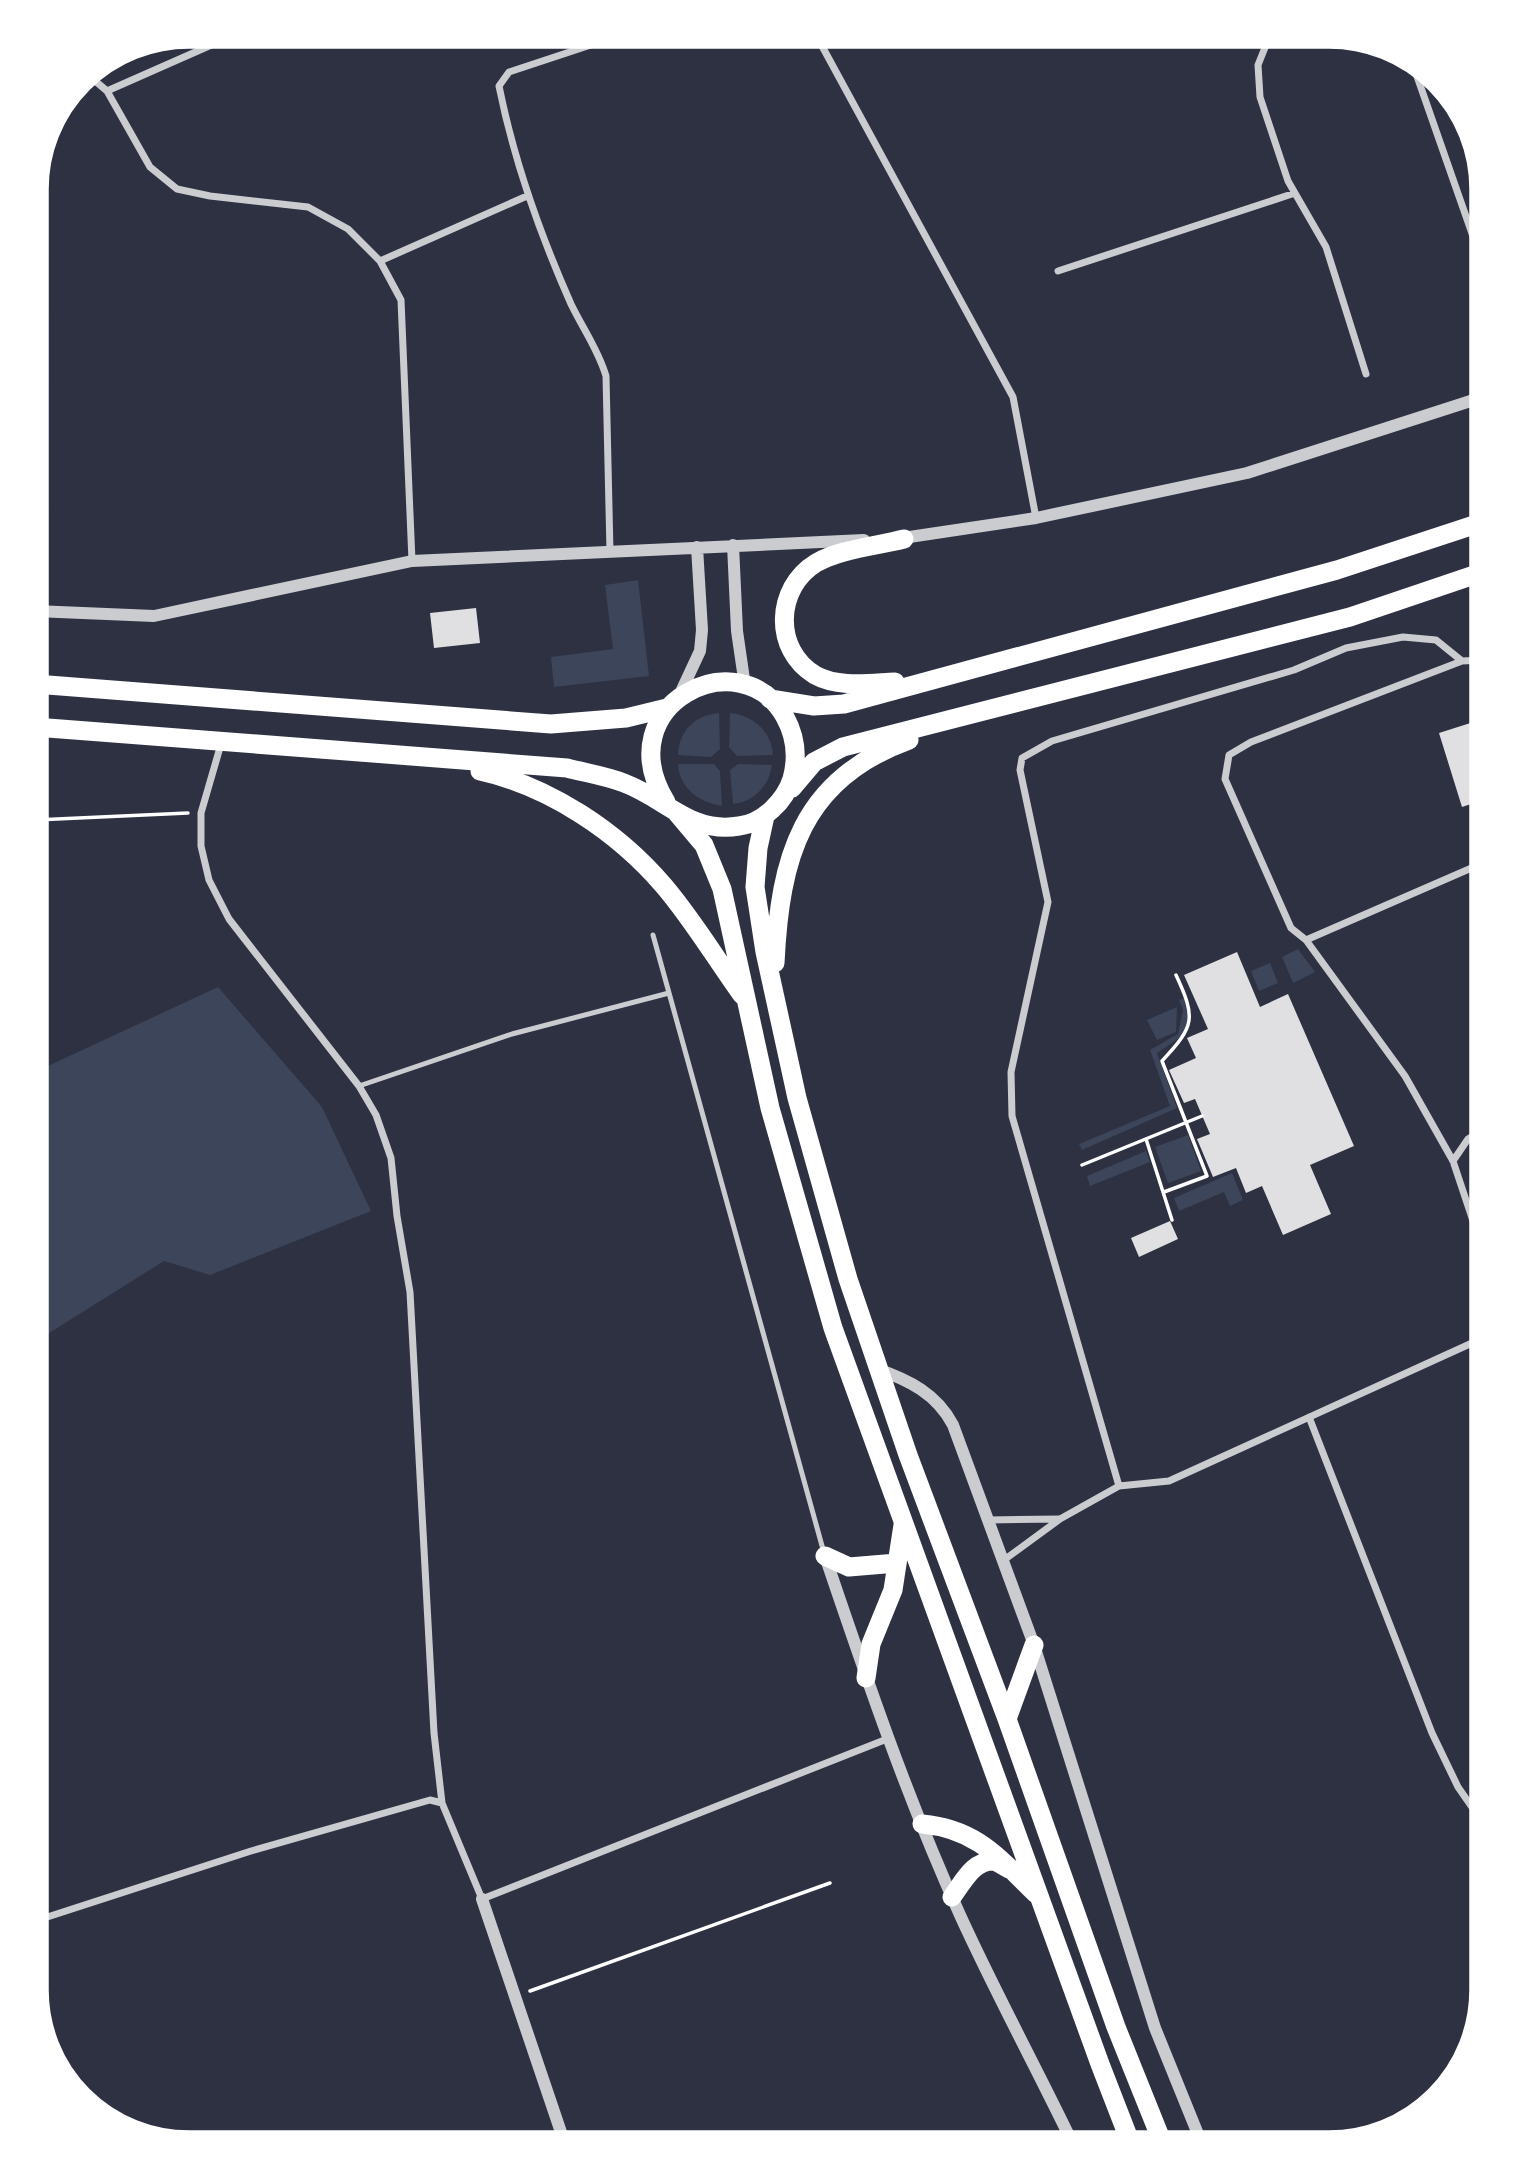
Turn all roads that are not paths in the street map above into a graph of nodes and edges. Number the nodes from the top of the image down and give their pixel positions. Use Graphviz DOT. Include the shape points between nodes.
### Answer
graph roads {
  1 [pos="204,48"];
  2 [pos="582,48"];
  3 [pos="823,48"];
  4 [pos="1265,48"];
  5 [pos="1418,80"];
  6 [pos="97,82"];
  7 [pos="107,91"];
  8 [pos="1295,193"];
  9 [pos="527,197"];
  10 [pos="1471,231"];
  11 [pos="380,261"];
  12 [pos="1058,271"];
  13 [pos="1366,374"];
  14 [pos="1471,401"];
  15 [pos="1036,518"];
  16 [pos="1471,526"];
  17 [pos="904,539"];
  18 [pos="733,545"];
  19 [pos="697,547"];
  20 [pos="610,552"];
  21 [pos="412,561"];
  22 [pos="1471,576"];
  23 [pos="48,612"];
  24 [pos="1462,661"];
  25 [pos="1471,661"];
  26 [pos="927,682"];
  27 [pos="48,685"];
  28 [pos="745,685"];
  29 [pos="770,699"];
  30 [pos="673,703"];
  31 [pos="994,708"];
  32 [pos="48,728"];
  33 [pos="223,740"];
  34 [pos="400,755"];
  35 [pos="782,799"];
  36 [pos="671,808"];
  37 [pos="765,816"];
  38 [pos="1471,868"];
  39 [pos="653,935"];
  40 [pos="1306,940"];
  41 [pos="669,993"];
  42 [pos="775,999"];
  43 [pos="748,1003"];
  44 [pos="359,1086"];
  45 [pos="1471,1137"];
  46 [pos="1453,1161"];
  47 [pos="1471,1215"];
  48 [pos="1471,1343"];
  49 [pos="877,1369"];
  50 [pos="1309,1417"];
  51 [pos="1119,1486"];
  52 [pos="1060,1519"];
  53 [pos="989,1520"];
  54 [pos="903,1524"];
  55 [pos="825,1556"];
  56 [pos="1004,1560"];
  57 [pos="897,1563"];
  58 [pos="1034,1645"];
  59 [pos="866,1678"];
  60 [pos="1007,1719"];
  61 [pos="887,1739"];
  62 [pos="442,1803"];
  63 [pos="1471,1806"];
  64 [pos="922,1824"];
  65 [pos="1014,1872"];
  66 [pos="952,1897"];
  67 [pos="482,1899"];
  68 [pos="1042,1901"];
  69 [pos="47,1917"];
  70 [pos="561,2131"];
  71 [pos="1067,2132"];
  72 [pos="1127,2132"];
  73 [pos="1158,2132"];
  74 [pos="1197,2132"];
  1 -- 7 [label="street"];
  2 -- 9 [label="street" via="509,72 499,86"];
  3 -- 15 [label="street" via="1013,397"];
  4 -- 8 [label="street" via="1257,81 1283,169"];
  5 -- 10 [label="street"];
  6 -- 7 [label="street"];
  7 -- 11 [label="street" via="150,167 177,189 308,207 348,229"];
  8 -- 12 [label="street"];
  8 -- 13 [label="street" via="1320,233"];
  9 -- 11 [label="street"];
  9 -- 20 [label="street" via="606,376"];
  11 -- 21 [label="street" via="401,300"];
  14 -- 15 [label="street" via="1247,473"];
  15 -- 17 [label="street"];
  16 -- 26 [label="highway" via="1337,570"];
  17 -- 18 [label="street"];
  17 -- 26 [label="highway" via="817,562 790,591 784,630 790,649 816,676 834,682"];
  18 -- 19 [label="street"];
  18 -- 28 [label="street"];
  19 -- 20 [label="street"];
  19 -- 30 [label="street" via="700,650"];
  20 -- 21 [label="street"];
  21 -- 23 [label="street" via="154,616"];
  22 -- 31 [label="highway" via="1350,617"];
  24 -- 25 [label="street"];
  24 -- 40 [label="street" via="1262,738 1230,755 1225,779 1239,814 1291,928"];
  24 -- 51 [label="street" via="1436,640 1403,637 1346,648 1294,670 1052,741 1022,758 1020,770 1048,902 1011,1072 1012,1116"];
  26 -- 29 [label="highway" via="844,704 814,706"];
  27 -- 30 [label="highway" via="551,724 626,718"];
  28 -- 29 [label="highway"];
  28 -- 30 [label="highway" via="710,683"];
  29 -- 35 [label="highway" via="787,721 796,747 793,774"];
  30 -- 36 [label="highway" via="656,726 650,755 655,785"];
  31 -- 35 [label="highway" via="843,747 814,762"];
  31 -- 42 [label="highway" via="887,748 845,774 811,814 797,838 783,882 776,933"];
  32 -- 33 [label="highway"];
  33 -- 34 [label="highway"];
  33 -- 44 [label="street" via="201,813 204,862 229,919"];
  34 -- 36 [label="highway" via="567,768 623,783"];
  34 -- 43 [label="highway" via="509,779 580,814 664,886"];
  35 -- 37 [label="highway"];
  36 -- 37 [label="highway" via="698,825 720,829 744,826"];
  36 -- 43 [label="highway" via="705,845 716,872"];
  37 -- 42 [label="highway" via="755,887"];
  38 -- 40 [label="street"];
  39 -- 41 [label="lane"];
  40 -- 46 [label="street" via="1405,1076"];
  41 -- 44 [label="lane" via="512,1034"];
  41 -- 55 [label="lane"];
  42 -- 49 [label="highway" via="827,1206"];
  43 -- 54 [label="highway" via="770,1108 816,1272"];
  44 -- 62 [label="street" via="376,1115 391,1158 409,1281 434,1733"];
  45 -- 46 [label="street"];
  46 -- 47 [label="street"];
  48 -- 50 [label="street"];
  49 -- 53 [label="street" via="916,1386 943,1408"];
  49 -- 60 [label="highway"];
  50 -- 51 [label="street" via="1169,1481"];
  50 -- 63 [label="street" via="1432,1733"];
  51 -- 52 [label="street"];
  52 -- 53 [label="street"];
  52 -- 56 [label="street"];
  53 -- 56 [label="street"];
  54 -- 57 [label="highway"];
  54 -- 68 [label="highway"];
  55 -- 57 [label="highway" via="849,1567"];
  55 -- 59 [label="street"];
  56 -- 58 [label="street"];
  57 -- 59 [label="highway"];
  58 -- 60 [label="highway"];
  58 -- 74 [label="street" via="1155,2028"];
  59 -- 61 [label="street"];
  60 -- 73 [label="highway" via="1116,2027"];
  61 -- 64 [label="street"];
  61 -- 67 [label="street"];
  62 -- 67 [label="street"];
  62 -- 69 [label="street" via="423,1801"];
  64 -- 65 [label="highway" via="947,1826 976,1841"];
  64 -- 66 [label="street"];
  65 -- 66 [label="highway" via="988,1860 967,1875"];
  65 -- 68 [label="highway"];
  66 -- 71 [label="street"];
  67 -- 70 [label="street"];
  68 -- 72 [label="highway"];
}
